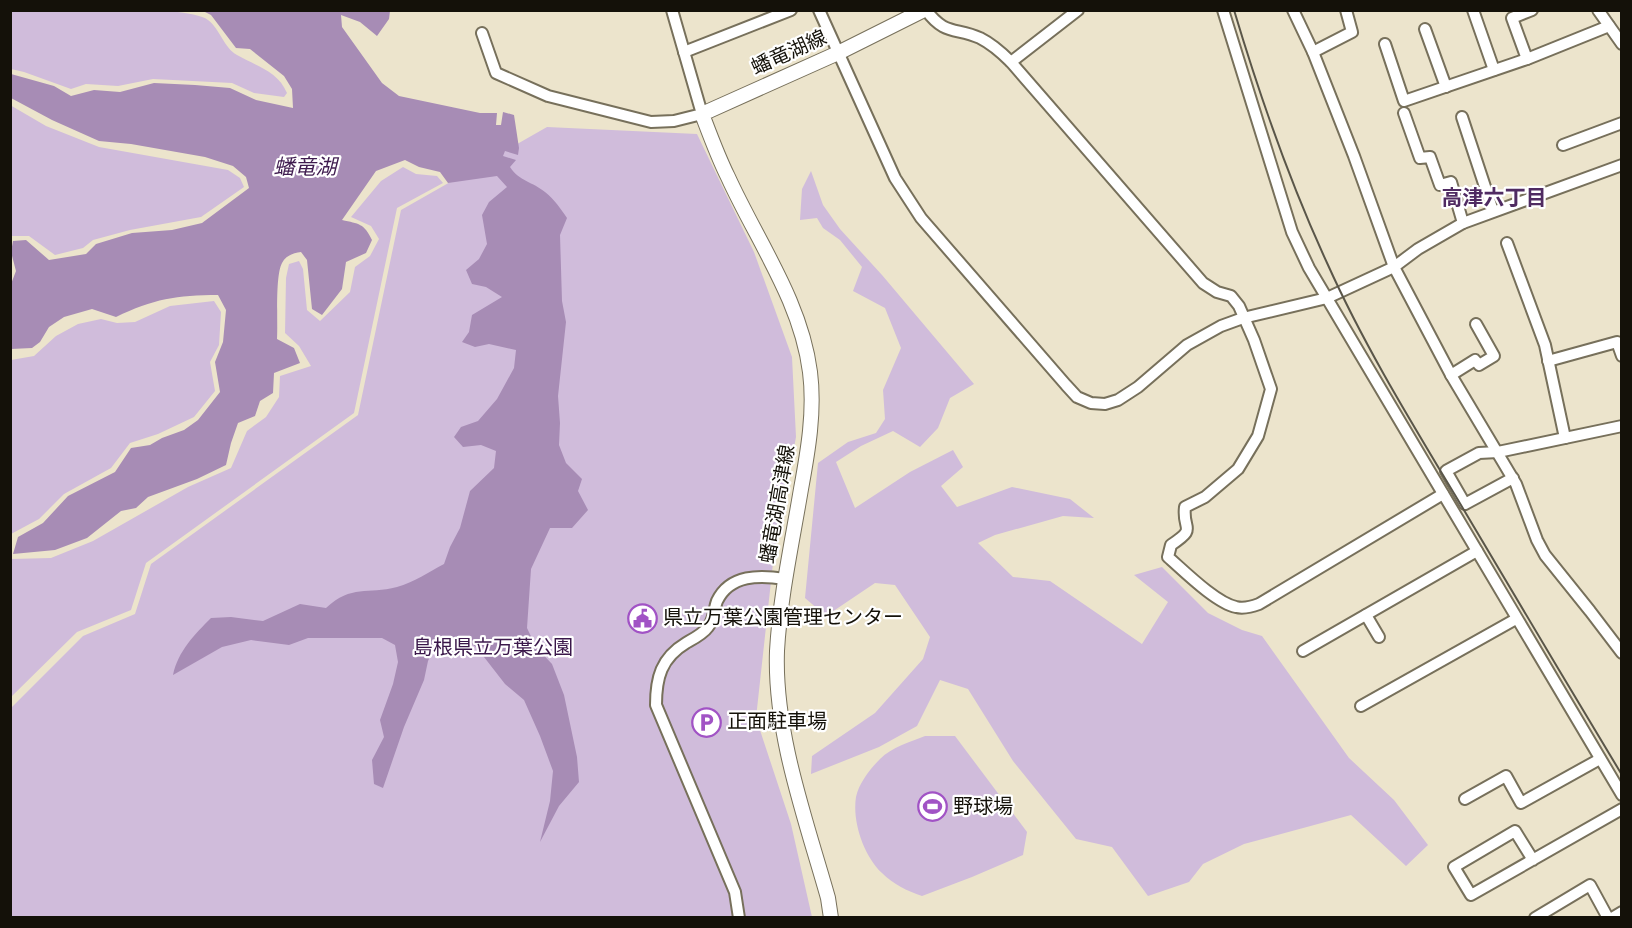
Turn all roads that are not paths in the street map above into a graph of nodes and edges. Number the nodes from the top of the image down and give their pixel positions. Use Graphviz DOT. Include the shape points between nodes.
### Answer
graph roads {
  1 [pos="672,10"];
  2 [pos="791,10"];
  3 [pos="819,10"];
  4 [pos="925,10"];
  5 [pos="1078,10"];
  6 [pos="1223,10"];
  7 [pos="1293,10"];
  8 [pos="1346,10"];
  9 [pos="1473,10"];
  10 [pos="1532,10"];
  11 [pos="1598,10"];
  12 [pos="1609,26"];
  13 [pos="1425,29"];
  14 [pos="482,33"];
  15 [pos="1385,44"];
  16 [pos="1622,44"];
  17 [pos="684,52"];
  18 [pos="1313,52"];
  19 [pos="838,53"];
  20 [pos="1527,59"];
  21 [pos="1011,62"];
  22 [pos="1494,70"];
  23 [pos="1446,87"];
  24 [pos="1404,113"];
  25 [pos="702,114"];
  26 [pos="1462,117"];
  27 [pos="1622,123"];
  28 [pos="1563,145"];
  29 [pos="1622,165"];
  30 [pos="1493,211"];
  31 [pos="1463,223"];
  32 [pos="1507,243"];
  33 [pos="1394,267"];
  34 [pos="1327,298"];
  35 [pos="1243,318"];
  36 [pos="1476,324"];
  37 [pos="1622,356"];
  38 [pos="1548,361"];
  39 [pos="1451,375"];
  40 [pos="1622,426"];
  41 [pos="1565,438"];
  42 [pos="1498,452"];
  43 [pos="1513,478"];
  44 [pos="1443,494"];
  45 [pos="1477,551"];
  46 [pos="785,579"];
  47 [pos="1366,615"];
  48 [pos="1516,619"];
  49 [pos="1378,637"];
  50 [pos="1618,640"];
  51 [pos="1303,651"];
  52 [pos="1622,653"];
  53 [pos="1362,706"];
  54 [pos="1600,759"];
  55 [pos="1622,795"];
  56 [pos="1465,799"];
  57 [pos="1622,809"];
  58 [pos="1533,860"];
  59 [pos="1622,912"];
  60 [pos="1551,914"];
  61 [pos="739,918"];
  62 [pos="831,918"];
  63 [pos="1535,918"];
  64 [pos="1610,918"];
  1 -- 17 [label="street"];
  2 -- 17 [label="street"];
  3 -- 19 [label="street"];
  4 -- 19 [label="main road, 蟠竜湖線"];
  4 -- 21 [label="street" via="936,23 979,38"];
  5 -- 21 [label="street"];
  6 -- 34 [label="street" via="1292,232"];
  7 -- 18 [label="street"];
  8 -- 18 [label="street" via="1352,32"];
  9 -- 22 [label="street"];
  10 -- 20 [label="street" via="1512,18"];
  11 -- 12 [label="street"];
  12 -- 16 [label="street"];
  12 -- 20 [label="street"];
  13 -- 23 [label="street"];
  14 -- 25 [label="street" via="496,73 548,96 651,122"];
  15 -- 23 [label="street" via="1404,100"];
  17 -- 25 [label="street"];
  18 -- 33 [label="street"];
  19 -- 25 [label="main road, 蟠竜湖線"];
  19 -- 35 [label="street" via="907,198 1077,397 1091,403 1118,400 1186,345"];
  20 -- 22 [label="street"];
  21 -- 35 [label="street" via="1203,283 1231,296"];
  22 -- 23 [label="street"];
  24 -- 31 [label="street" via="1420,158 1430,158 1440,185 1452,182"];
  25 -- 46 [label="main road, 蟠竜湖高津線" via="727,177 790,300 804,339 810,374 811,423"];
  26 -- 30 [label="street"];
  27 -- 28 [label="street"];
  29 -- 30 [label="street"];
  30 -- 31 [label="street"];
  31 -- 33 [label="street"];
  32 -- 38 [label="street"];
  33 -- 34 [label="street"];
  33 -- 39 [label="street"];
  34 -- 35 [label="street"];
  34 -- 44 [label="street"];
  35 -- 44 [label="street" via="1271,389 1263,424 1238,469 1205,497 1185,507 1188,530 1171,545 1168,557 1222,602 1247,608"];
  36 -- 39 [label="street" via="1494,356 1479,365 1476,360"];
  37 -- 38 [label="street" via="1617,342"];
  38 -- 41 [label="street"];
  39 -- 42 [label="street"];
  40 -- 41 [label="street"];
  41 -- 42 [label="street"];
  42 -- 43 [label="street"];
  42 -- 43 [label="street" via="1479,453 1446,471 1465,504"];
  43 -- 50 [label="street" via="1545,555"];
  44 -- 45 [label="street"];
  45 -- 47 [label="street"];
  45 -- 48 [label="street"];
  46 -- 61 [label="street" via="763,575 742,578 725,589 708,628 667,658 656,687 656,705 735,892"];
  46 -- 62 [label="main road, 蟠竜湖高津線" via="777,651 782,720"];
  47 -- 49 [label="street"];
  47 -- 51 [label="street"];
  48 -- 53 [label="street"];
  48 -- 54 [label="street"];
  50 -- 52 [label="street"];
  54 -- 55 [label="street"];
  54 -- 56 [label="street" via="1521,803 1506,776"];
  57 -- 58 [label="street"];
  58 -- 58 [label="street" via="1471,895 1454,867 1515,831"];
  59 -- 64 [label="street"];
  60 -- 63 [label="street"];
  60 -- 64 [label="street" via="1590,885"];
}
